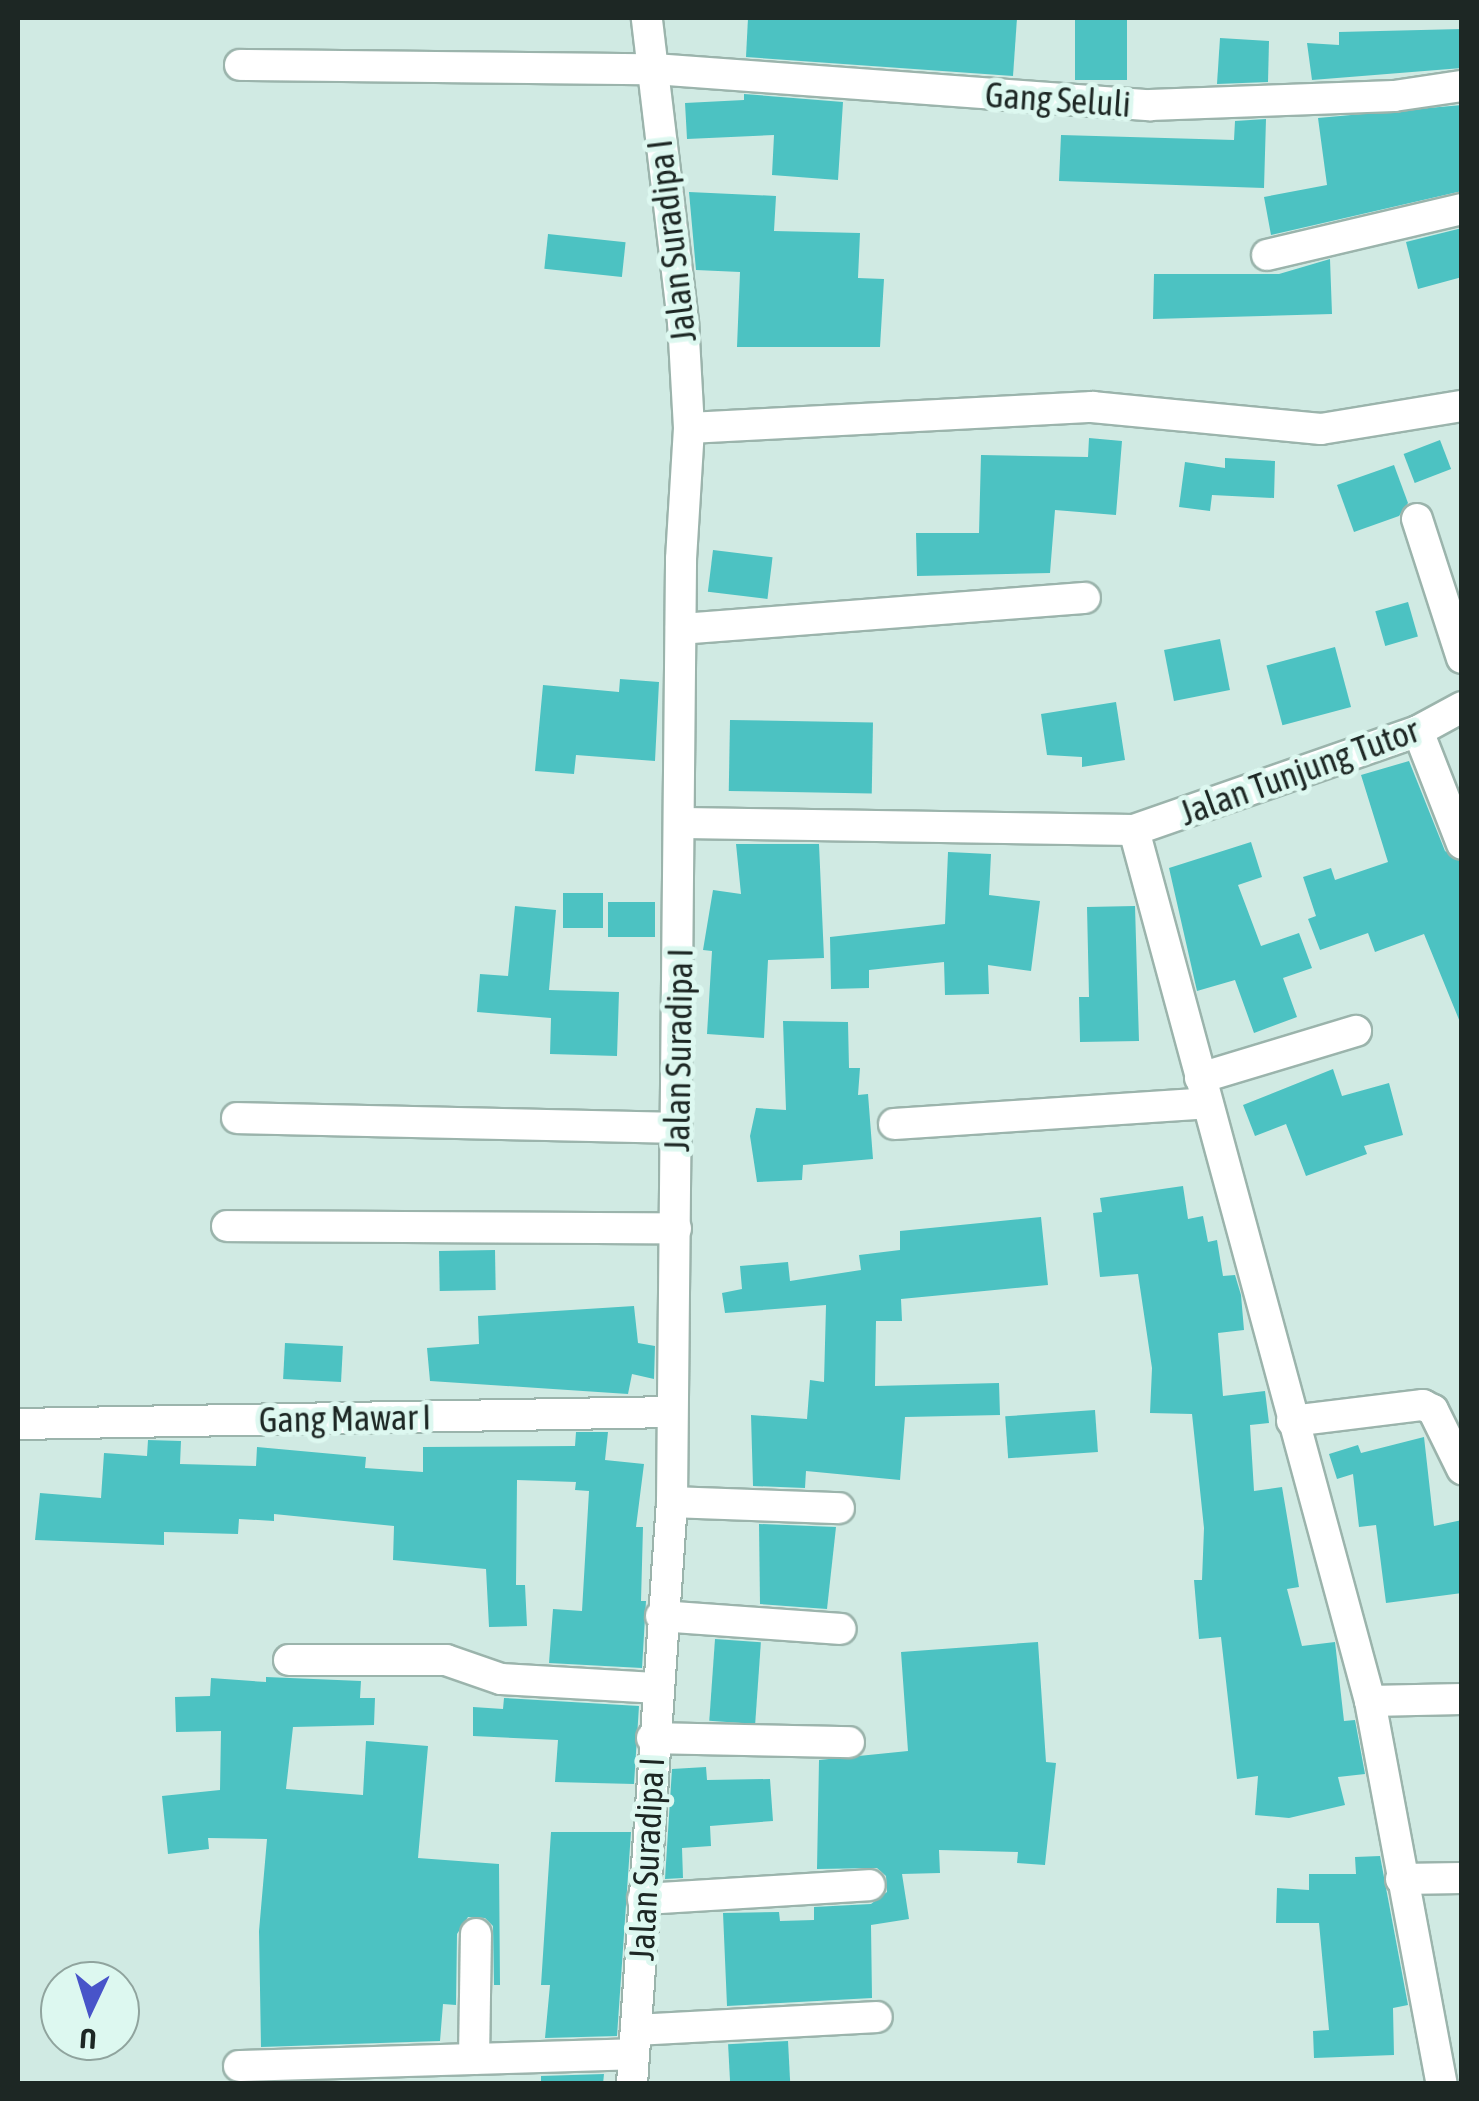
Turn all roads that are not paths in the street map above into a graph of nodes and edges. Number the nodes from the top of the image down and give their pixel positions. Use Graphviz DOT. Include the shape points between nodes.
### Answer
graph roads {
  1 [pos="646,18"];
  2 [pos="240,65"];
  3 [pos="654,69"];
  4 [pos="1462,86"];
  5 [pos="1462,208"];
  6 [pos="1266,255"];
  7 [pos="1462,406"];
  8 [pos="689,428"];
  9 [pos="1417,520"];
  10 [pos="1085,598"];
  11 [pos="681,629"];
  12 [pos="1462,658"];
  13 [pos="1462,707"];
  14 [pos="1418,730"];
  15 [pos="683,823"];
  16 [pos="1134,830"];
  17 [pos="1462,844"];
  18 [pos="1356,1031"];
  19 [pos="1204,1091"];
  20 [pos="237,1118"];
  21 [pos="894,1124"];
  22 [pos="677,1128"];
  23 [pos="228,1226"];
  24 [pos="676,1228"];
  25 [pos="672,1412"];
  26 [pos="1292,1421"];
  27 [pos="18,1424"];
  28 [pos="1462,1468"];
  29 [pos="672,1502"];
  30 [pos="839,1508"];
  31 [pos="662,1616"];
  32 [pos="841,1629"];
  33 [pos="289,1660"];
  34 [pos="655,1688"];
  35 [pos="1462,1699"];
  36 [pos="1370,1701"];
  37 [pos="652,1738"];
  38 [pos="849,1742"];
  39 [pos="1462,1878"];
  40 [pos="1401,1879"];
  41 [pos="870,1885"];
  42 [pos="644,1899"];
  43 [pos="476,1934"];
  44 [pos="876,2017"];
  45 [pos="634,2056"];
  46 [pos="474,2059"];
  47 [pos="239,2066"];
  48 [pos="1442,2084"];
  1 -- 3 [label="street, Jalan Suradipa I"];
  2 -- 3 [label="street, Gang Seluli"];
  3 -- 4 [label="street, Gang Seluli" via="1150,105 1394,96"];
  3 -- 8 [label="street, Jalan Suradipa I"];
  5 -- 6 [label="street"];
  7 -- 8 [label="street" via="1321,429 1092,406"];
  8 -- 11 [label="street, Jalan Suradipa I"];
  9 -- 12 [label="street"];
  10 -- 11 [label="street"];
  11 -- 15 [label="street, Jalan Suradipa I"];
  13 -- 14 [label="street, Jalan Tunjung Tutor"];
  14 -- 16 [label="street, Jalan Tunjung Tutor"];
  14 -- 17 [label="street"];
  15 -- 16 [label="street"];
  15 -- 22 [label="street, Jalan Suradipa I"];
  16 -- 19 [label="street"];
  18 -- 19 [label="street"];
  19 -- 21 [label="street"];
  19 -- 26 [label="street"];
  20 -- 22 [label="street"];
  22 -- 24 [label="street, Jalan Suradipa I"];
  23 -- 24 [label="street"];
  24 -- 25 [label="street, Jalan Suradipa I"];
  25 -- 27 [label="street, Gang Mawar I"];
  25 -- 29 [label="street, Jalan Suradipa I"];
  26 -- 28 [label="street" via="1423,1405 1433,1410"];
  26 -- 36 [label="street"];
  29 -- 30 [label="street"];
  29 -- 31 [label="street, Jalan Suradipa I"];
  31 -- 32 [label="street"];
  31 -- 34 [label="street, Jalan Suradipa I"];
  33 -- 34 [label="street" via="446,1660 501,1680"];
  34 -- 37 [label="street, Jalan Suradipa I"];
  35 -- 36 [label="street"];
  36 -- 40 [label="street"];
  37 -- 38 [label="street"];
  37 -- 42 [label="street, Jalan Suradipa I"];
  39 -- 40 [label="street"];
  40 -- 48 [label="street"];
  41 -- 42 [label="street"];
  42 -- 45 [label="street, Jalan Suradipa I"];
  43 -- 46 [label="street"];
  44 -- 45 [label="street"];
  45 -- 46 [label="street"];
  46 -- 47 [label="street"];
}
